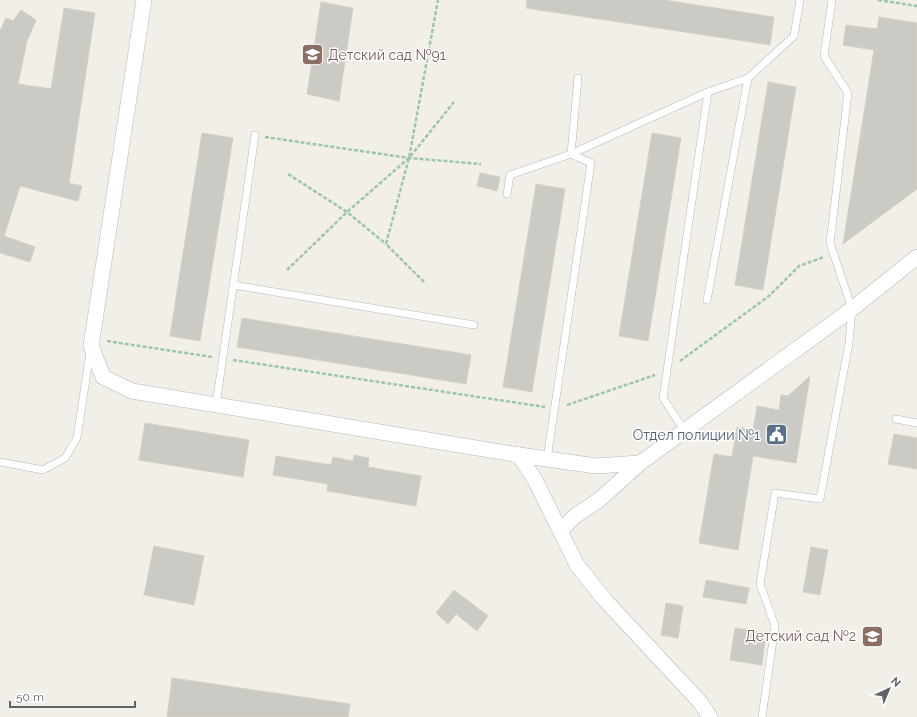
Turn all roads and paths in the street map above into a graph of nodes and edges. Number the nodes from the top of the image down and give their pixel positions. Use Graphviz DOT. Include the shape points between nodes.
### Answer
graph roads {
  1 [pos="144,0"];
  2 [pos="438,0"];
  3 [pos="800,0"];
  4 [pos="832,0"];
  5 [pos="878,0"];
  6 [pos="917,6"];
  7 [pos="578,78"];
  8 [pos="748,78"];
  9 [pos="708,92"];
  10 [pos="454,102"];
  11 [pos="255,135"];
  12 [pos="571,154"];
  13 [pos="409,158"];
  14 [pos="481,164"];
  15 [pos="288,174"];
  16 [pos="507,194"];
  17 [pos="347,212"];
  18 [pos="386,244"];
  19 [pos="833,253"];
  20 [pos="917,257"];
  21 [pos="287,270"];
  22 [pos="424,282"];
  23 [pos="233,285"];
  24 [pos="707,300"];
  25 [pos="852,309"];
  26 [pos="474,325"];
  27 [pos="92,342"];
  28 [pos="223,359"];
  29 [pos="667,371"];
  30 [pos="216,405"];
  31 [pos="555,409"];
  32 [pos="896,419"];
  33 [pos="917,422"];
  34 [pos="684,430"];
  35 [pos="520,455"];
  36 [pos="554,460"];
  37 [pos="0,462"];
  38 [pos="640,463"];
  39 [pos="586,464"];
  40 [pos="542,494"];
  41 [pos="602,497"];
  42 [pos="551,512"];
  43 [pos="578,514"];
  44 [pos="561,530"];
  45 [pos="710,717"];
  46 [pos="762,717"];
  1 -- 27 [label="street"];
  2 -- 13 [label="path"];
  3 -- 8 [label="lane" via="794,36"];
  4 -- 19 [label="lane" via="824,56 848,93 830,243"];
  5 -- 6 [label="path"];
  7 -- 12 [label="lane"];
  8 -- 9 [label="lane"];
  8 -- 24 [label="lane"];
  9 -- 12 [label="lane"];
  9 -- 29 [label="lane"];
  10 -- 13 [label="path"];
  11 -- 13 [label="path"];
  11 -- 23 [label="lane"];
  12 -- 16 [label="lane" via="510,175"];
  12 -- 31 [label="lane" via="591,163"];
  13 -- 14 [label="path"];
  13 -- 17 [label="path"];
  13 -- 18 [label="path"];
  15 -- 17 [label="path"];
  17 -- 18 [label="path"];
  17 -- 21 [label="path"];
  18 -- 22 [label="path"];
  19 -- 25 [label="lane"];
  19 -- 29 [label="path" via="799,266 769,296"];
  20 -- 25 [label="street"];
  23 -- 26 [label="lane"];
  23 -- 28 [label="lane"];
  25 -- 34 [label="street"];
  25 -- 46 [label="lane" via="849,343 820,499 775,493 760,584 775,626"];
  27 -- 28 [label="path"];
  27 -- 30 [label="street" via="103,376 132,391"];
  27 -- 37 [label="lane" via="76,438 65,458 43,470"];
  28 -- 30 [label="lane"];
  28 -- 31 [label="path"];
  29 -- 31 [label="path"];
  29 -- 34 [label="lane" via="663,398"];
  30 -- 35 [label="street"];
  31 -- 36 [label="lane"];
  32 -- 33 [label="lane"];
  34 -- 38 [label="street"];
  35 -- 36 [label="street"];
  35 -- 40 [label="street"];
  36 -- 39 [label="street"];
  36 -- 40 [label="street" via="542,480"];
  38 -- 39 [label="street" via="596,466"];
  38 -- 41 [label="street"];
  39 -- 41 [label="street" via="597,474 603,487"];
  40 -- 42 [label="street"];
  41 -- 43 [label="street"];
  42 -- 43 [label="street" via="562,519"];
  42 -- 44 [label="street"];
  43 -- 44 [label="street"];
  44 -- 45 [label="street" via="578,564 601,594 700,702"];
}
